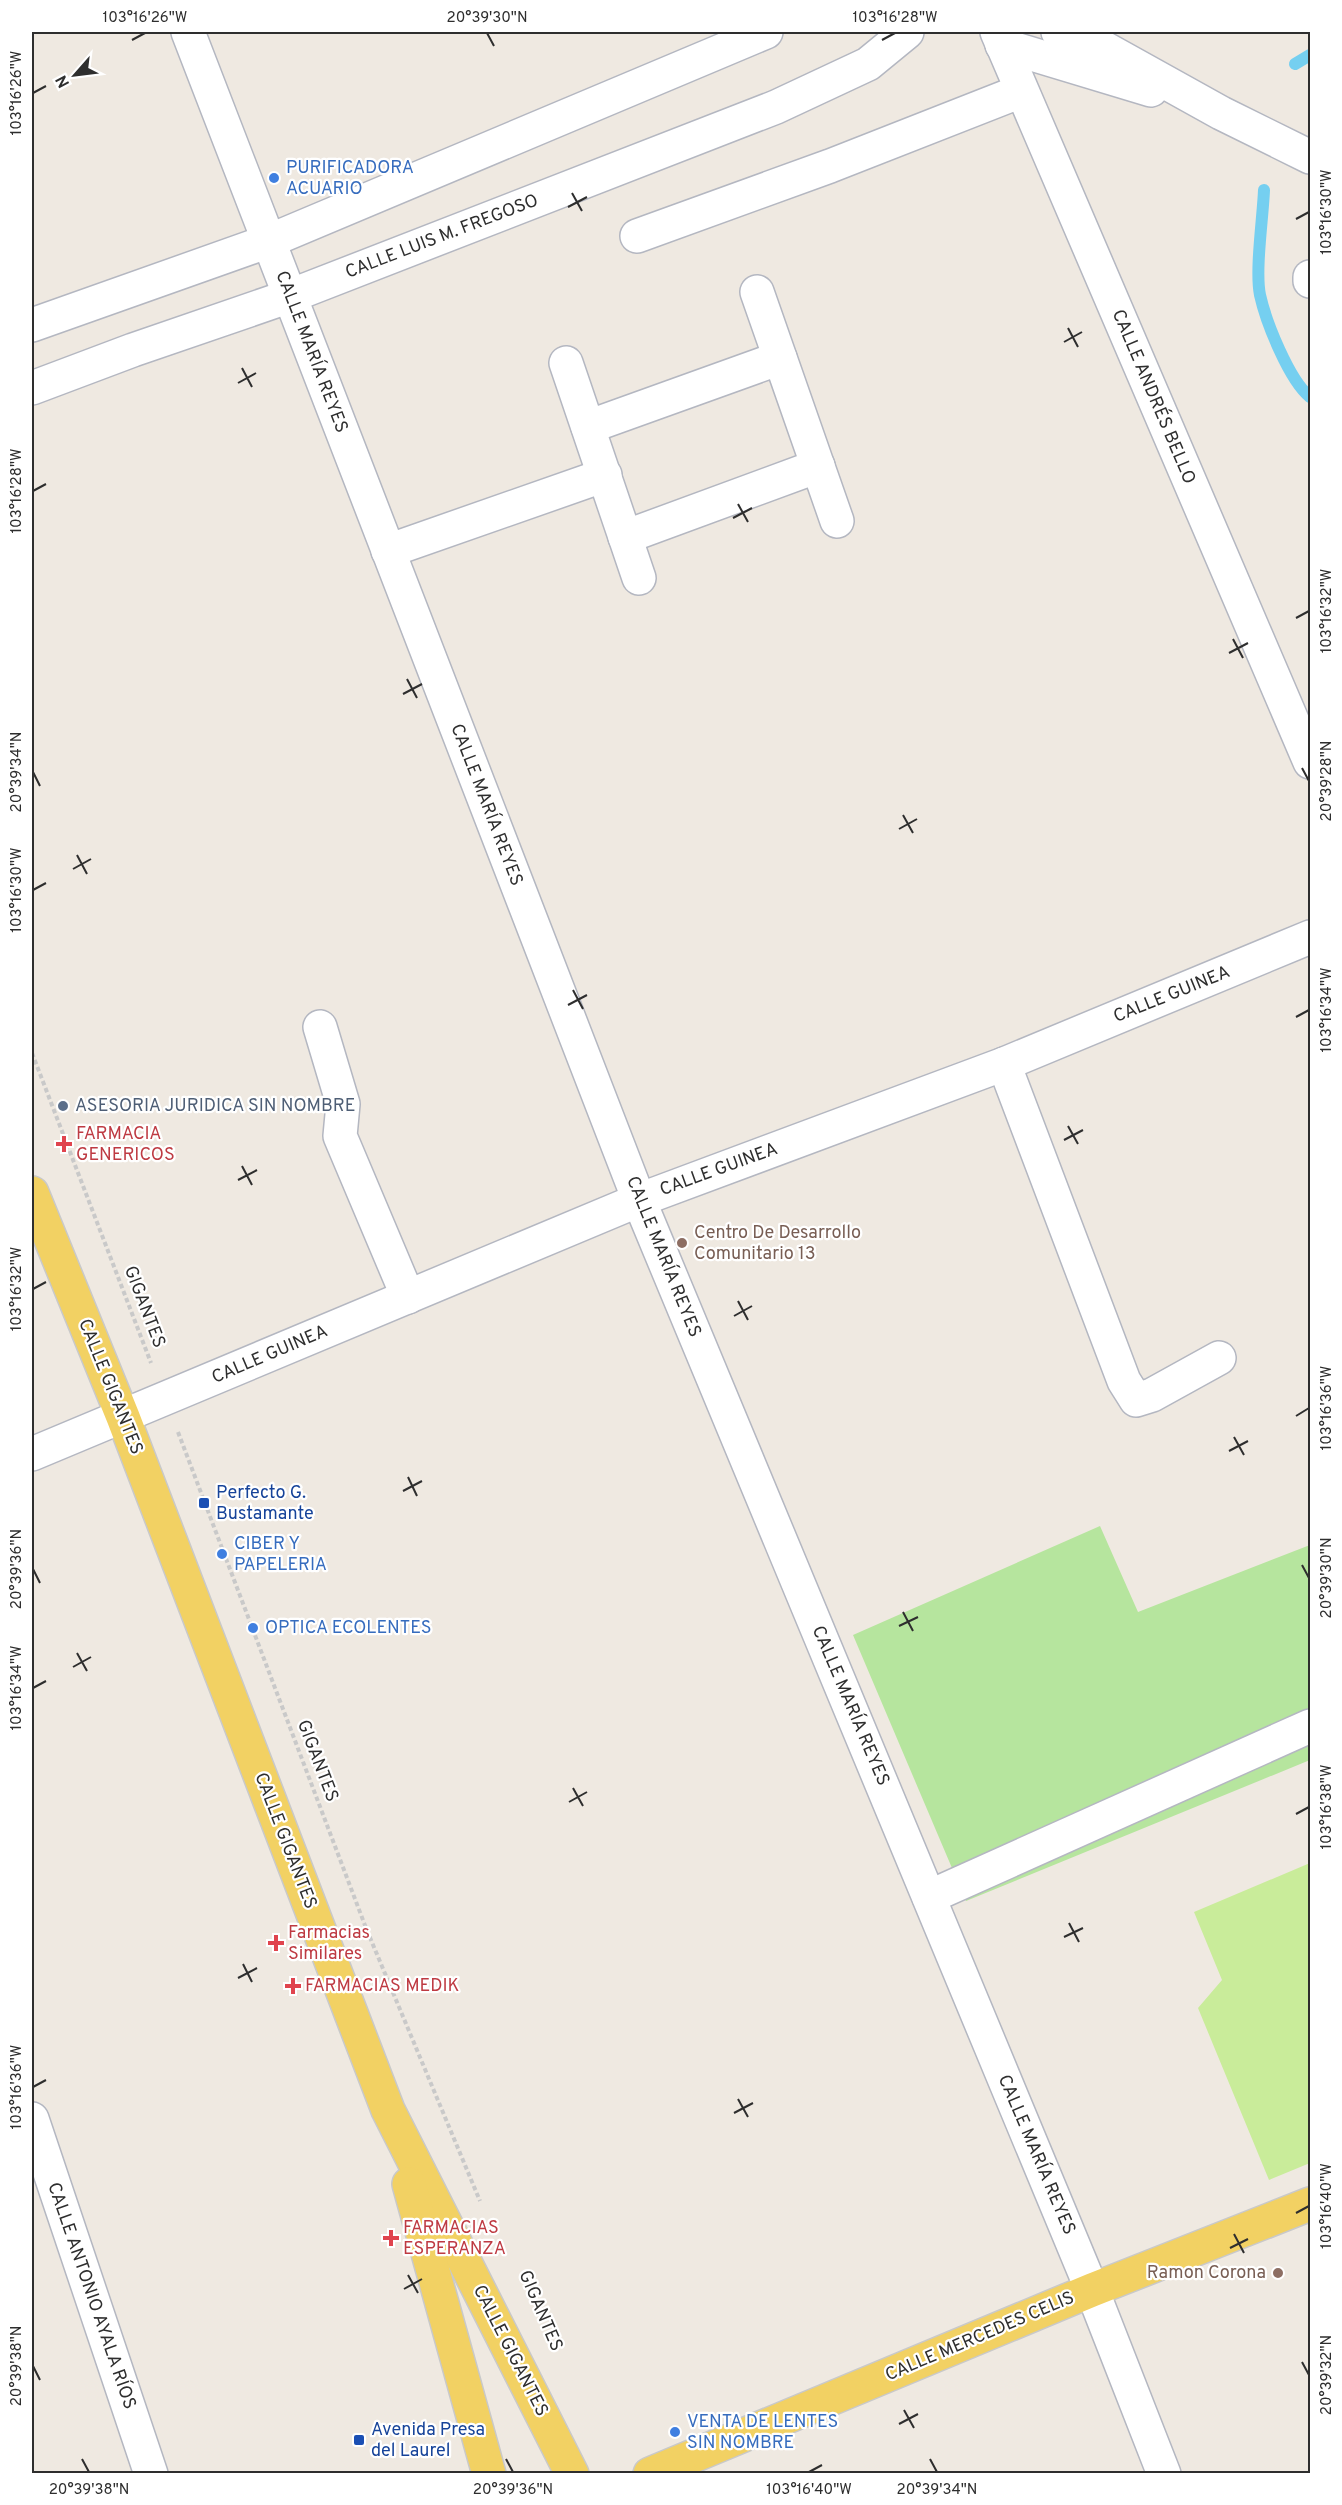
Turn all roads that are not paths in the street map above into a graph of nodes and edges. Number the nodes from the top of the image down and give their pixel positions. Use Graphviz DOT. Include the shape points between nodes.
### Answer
graph roads {
  1 [pos="188,32"];
  2 [pos="766,32"];
  3 [pos="907,32"];
  4 [pos="1058,32"];
  5 [pos="999,38"];
  6 [pos="1021,91"];
  7 [pos="1221,113"];
  8 [pos="1311,157"];
  9 [pos="637,236"];
  10 [pos="269,241"];
  11 [pos="757,292"];
  12 [pos="290,296"];
  13 [pos="32,325"];
  14 [pos="780,358"];
  15 [pos="566,363"];
  16 [pos="32,388"];
  17 [pos="588,427"];
  18 [pos="818,466"];
  19 [pos="604,475"];
  20 [pos="837,521"];
  21 [pos="625,537"];
  22 [pos="388,551"];
  23 [pos="639,578"];
  24 [pos="1311,762"];
  25 [pos="1311,937"];
  26 [pos="320,1027"];
  27 [pos="1004,1064"];
  28 [pos="32,1193"];
  29 [pos="639,1200"];
  30 [pos="408,1297"];
  31 [pos="1219,1358"];
  32 [pos="123,1417"];
  33 [pos="32,1454"];
  34 [pos="1311,1726"];
  35 [pos="929,1897"];
  36 [pos="388,2110"];
  37 [pos="32,2119"];
  38 [pos="1311,2204"];
  39 [pos="1092,2290"];
  40 [pos="151,2474"];
  41 [pos="489,2474"];
  42 [pos="572,2474"];
  43 [pos="650,2474"];
  44 [pos="1164,2474"];
  1 -- 10 [label="street, CALLE MARÍA REYES"];
  2 -- 10 [label="street"];
  3 -- 12 [label="street, CALLE LUIS M. FREGOSO" via="868,64 776,107"];
  4 -- 7 [label="street" via="1095,43"];
  5 -- 6 [label="street, CALLE ANDRÉS BELLO"];
  5 -- 7 [label="street"];
  6 -- 9 [label="street"];
  6 -- 24 [label="street, CALLE ANDRÉS BELLO"];
  7 -- 8 [label="street"];
  10 -- 12 [label="street, CALLE MARÍA REYES"];
  10 -- 13 [label="street"];
  11 -- 14 [label="street"];
  12 -- 16 [label="street, CALLE LUIS M. FREGOSO"];
  12 -- 22 [label="street, CALLE MARÍA REYES"];
  14 -- 17 [label="street"];
  14 -- 18 [label="street"];
  15 -- 17 [label="street"];
  17 -- 19 [label="street"];
  18 -- 20 [label="street"];
  18 -- 21 [label="street"];
  19 -- 21 [label="street"];
  19 -- 22 [label="street"];
  21 -- 23 [label="street"];
  22 -- 29 [label="street, CALLE MARÍA REYES"];
  25 -- 27 [label="street, CALLE GUINEA"];
  26 -- 30 [label="street" via="343,1104 340,1136"];
  27 -- 29 [label="street, CALLE GUINEA"];
  27 -- 31 [label="street" via="1124,1381 1136,1400"];
  28 -- 32 [label="main road, CALLE GIGANTES"];
  29 -- 30 [label="street, CALLE GUINEA"];
  29 -- 35 [label="street, CALLE MARÍA REYES"];
  30 -- 32 [label="street, CALLE GUINEA"];
  32 -- 33 [label="street, CALLE GUINEA"];
  32 -- 36 [label="main road, CALLE GIGANTES"];
  34 -- 35 [label="street"];
  35 -- 39 [label="street, CALLE MARÍA REYES"];
  36 -- 41 [label="main road"];
  36 -- 42 [label="main road, CALLE GIGANTES"];
  37 -- 40 [label="street, CALLE ANTONIO AYALA RÍOS"];
  38 -- 39 [label="main road, CALLE MERCEDES CELIS"];
  39 -- 43 [label="main road, CALLE MERCEDES CELIS"];
  39 -- 44 [label="street, CALLE MARÍA REYES"];
}
